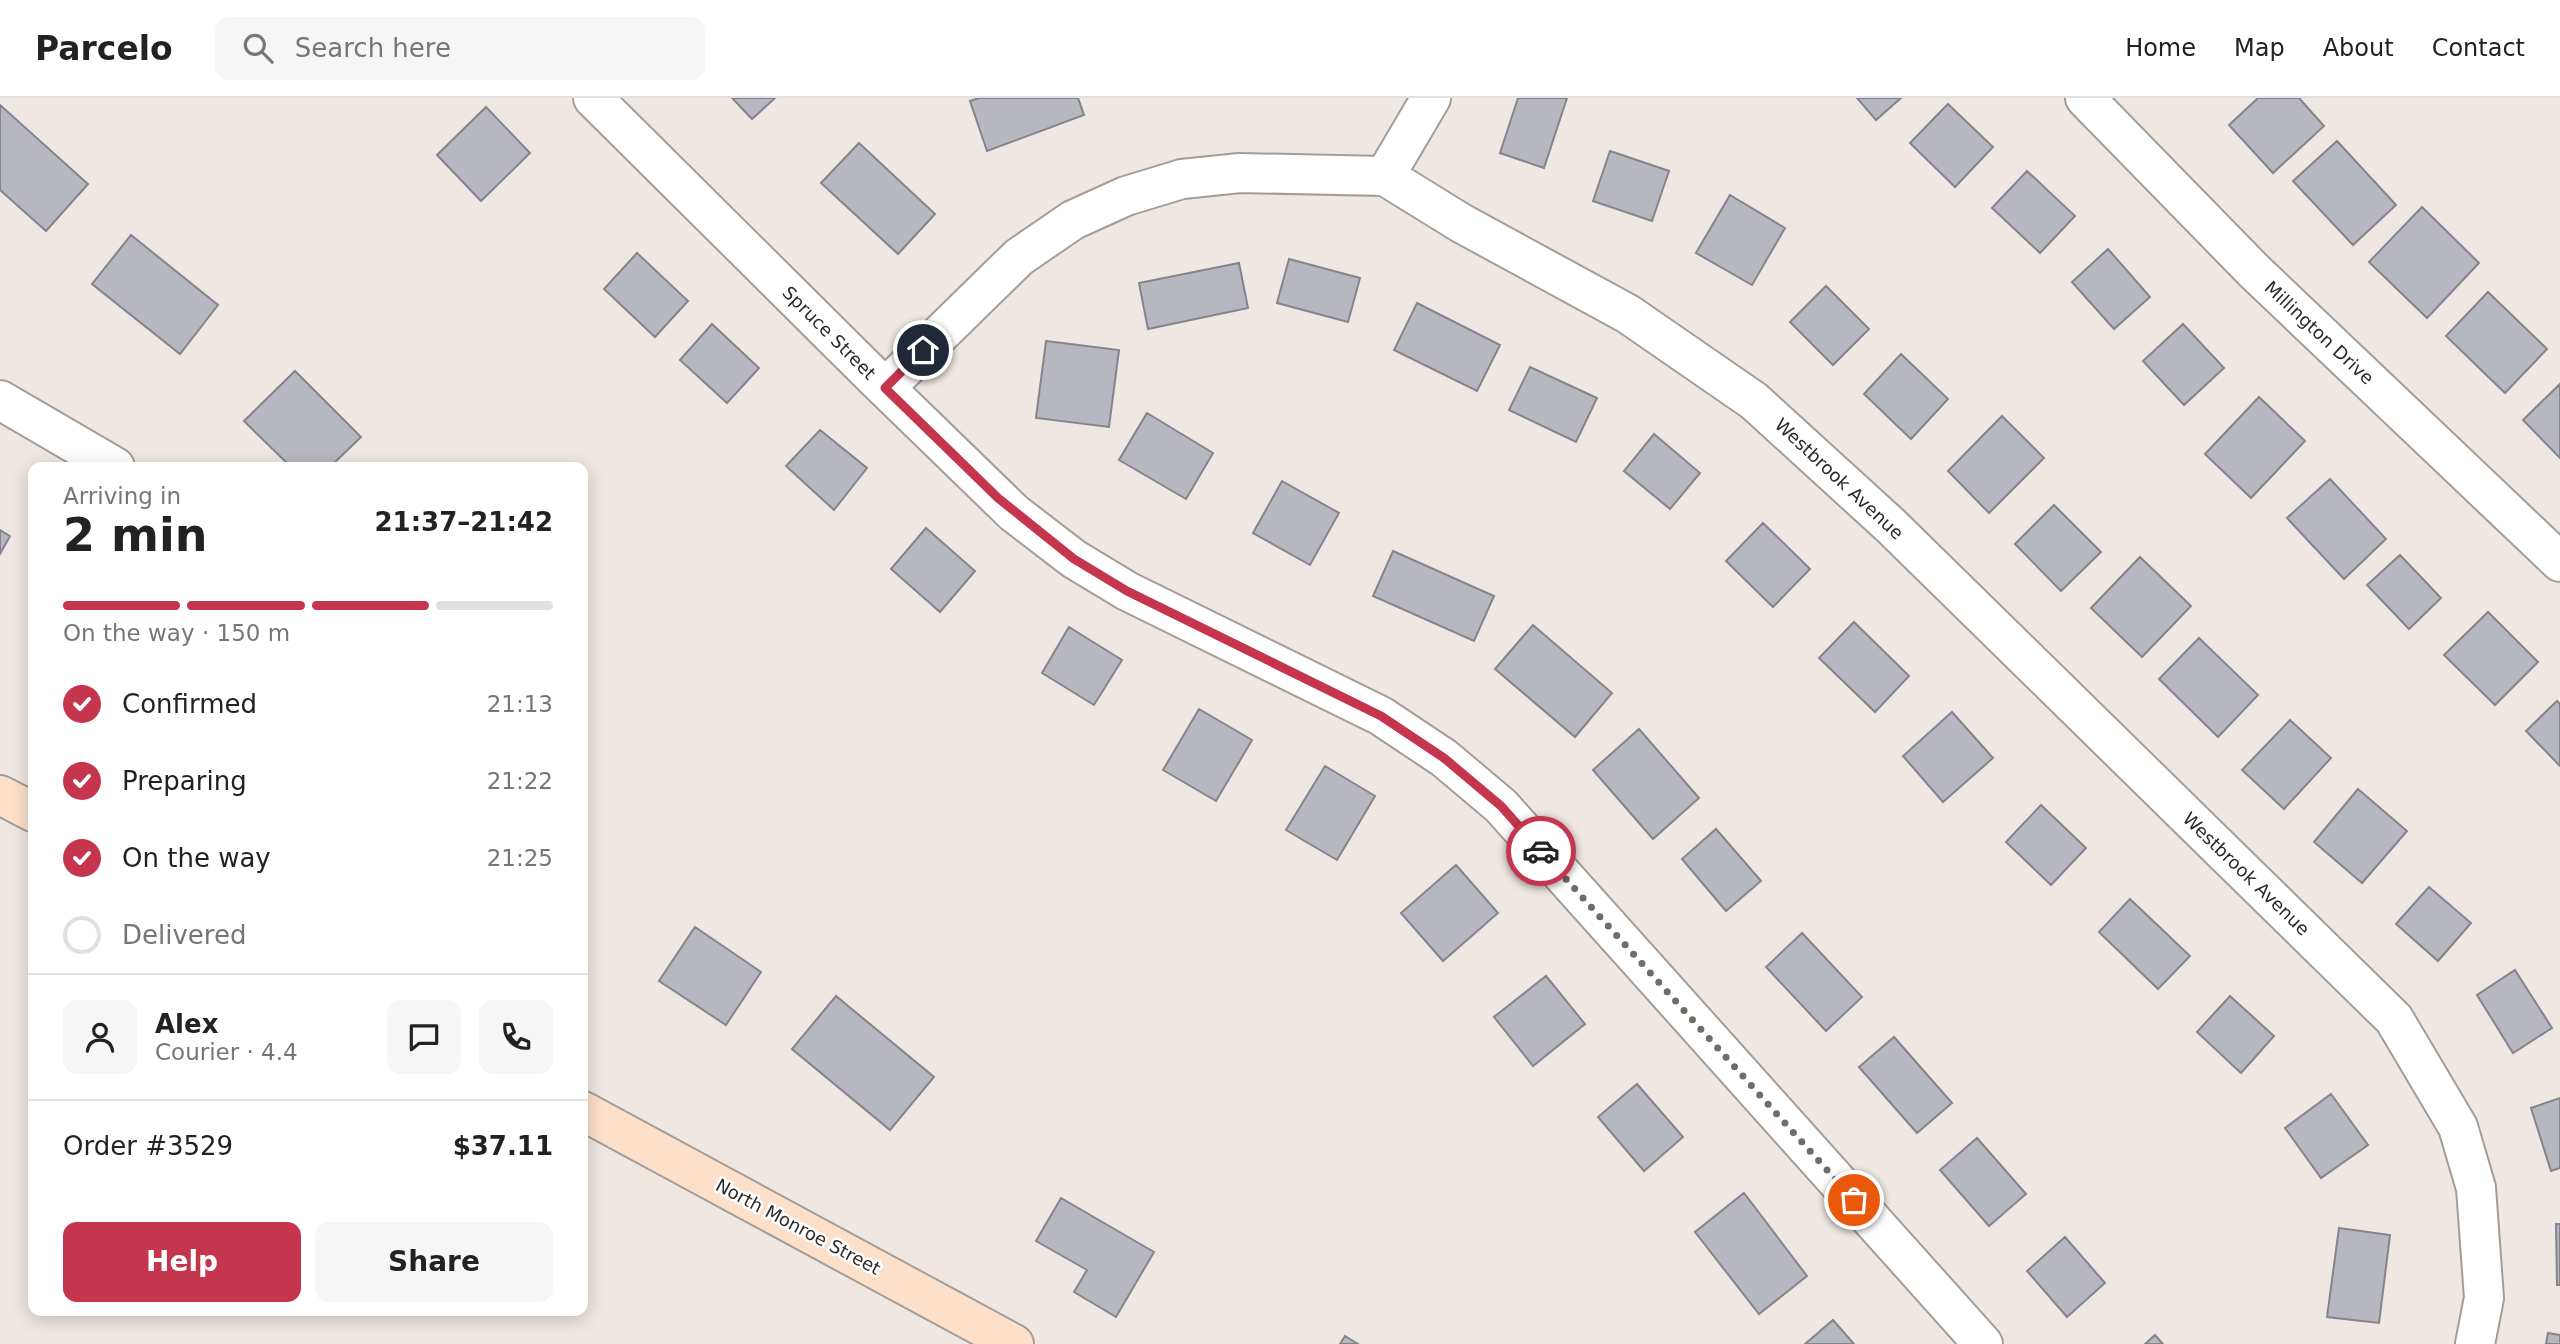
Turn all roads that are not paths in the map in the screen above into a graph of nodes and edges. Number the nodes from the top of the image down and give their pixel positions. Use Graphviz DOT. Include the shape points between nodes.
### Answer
graph roads {
  1 [pos="593,98"];
  2 [pos="1431,98"];
  3 [pos="2085,98"];
  4 [pos="1385,176"];
  5 [pos="885,388"];
  6 [pos="0,400"];
  7 [pos="106,462"];
  8 [pos="2560,562"];
  9 [pos="0,795"];
  10 [pos="28,809"];
  11 [pos="588,1114"];
  12 [pos="1014,1344"];
  13 [pos="1983,1344"];
  14 [pos="2475,1344"];
  1 -- 5 [label="street, Spruce Street"];
  2 -- 4 [label="street"];
  3 -- 8 [label="street, Millington Drive" via="2253,271"];
  4 -- 5 [label="street" via="1240,173 1182,179 1126,196 1073,220 1019,257"];
  4 -- 14 [label="street, Westbrook Avenue" via="1628,314 1754,401 1890,525 2394,1019 2458,1127 2476,1188 2484,1298"];
  5 -- 13 [label="street, Spruce Street" via="998,498 1074,559 1127,591 1381,716 1444,758 1501,806"];
  6 -- 7 [label="street"];
  9 -- 10 [label="main road"];
  11 -- 12 [label="main road, North Monroe Street"];
}
